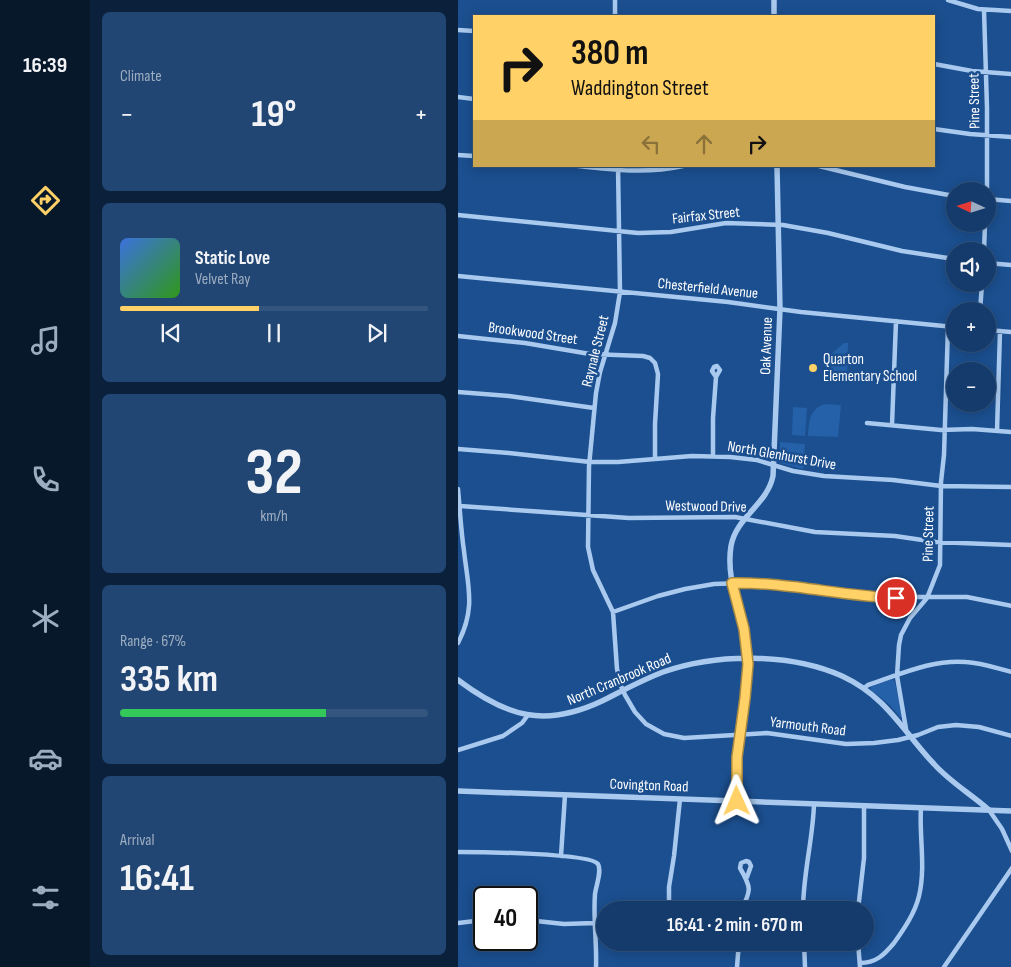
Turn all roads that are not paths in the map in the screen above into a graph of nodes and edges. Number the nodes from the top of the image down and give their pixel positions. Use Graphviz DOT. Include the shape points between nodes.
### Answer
graph roads {
  1 [pos="615,0"];
  2 [pos="774,0"];
  3 [pos="948,0"];
  4 [pos="984,10"];
  5 [pos="1012,11"];
  6 [pos="616,15"];
  7 [pos="774,15"];
  8 [pos="458,30"];
  9 [pos="473,31"];
  10 [pos="935,64"];
  11 [pos="986,72"];
  12 [pos="1012,74"];
  13 [pos="458,97"];
  14 [pos="473,99"];
  15 [pos="935,129"];
  16 [pos="987,136"];
  17 [pos="1012,137"];
  18 [pos="458,155"];
  19 [pos="473,156"];
  20 [pos="598,167"];
  21 [pos="676,167"];
  22 [pos="777,167"];
  23 [pos="823,167"];
  24 [pos="618,168"];
  25 [pos="986,182"];
  26 [pos="946,195"];
  27 [pos="996,200"];
  28 [pos="1012,201"];
  29 [pos="458,215"];
  30 [pos="778,224"];
  31 [pos="619,231"];
  32 [pos="946,258"];
  33 [pos="996,264"];
  34 [pos="1012,265"];
  35 [pos="458,276"];
  36 [pos="620,292"];
  37 [pos="780,309"];
  38 [pos="896,321"];
  39 [pos="946,326"];
  40 [pos="996,331"];
  41 [pos="1000,331"];
  42 [pos="1012,332"];
  43 [pos="458,336"];
  44 [pos="947,352"];
  45 [pos="605,355"];
  46 [pos="716,377"];
  47 [pos="458,392"];
  48 [pos="594,408"];
  49 [pos="867,424"];
  50 [pos="892,426"];
  51 [pos="944,430"];
  52 [pos="997,431"];
  53 [pos="1012,432"];
  54 [pos="458,449"];
  55 [pos="713,456"];
  56 [pos="655,459"];
  57 [pos="590,462"];
  58 [pos="774,465"];
  59 [pos="941,486"];
  60 [pos="1012,487"];
  61 [pos="458,489"];
  62 [pos="460,506"];
  63 [pos="588,516"];
  64 [pos="745,518"];
  65 [pos="940,542"];
  66 [pos="588,543"];
  67 [pos="1012,545"];
  68 [pos="732,583"];
  69 [pos="927,598"];
  70 [pos="1012,606"];
  71 [pos="613,612"];
  72 [pos="458,643"];
  73 [pos="747,659"];
  74 [pos="1012,672"];
  75 [pos="897,676"];
  76 [pos="458,680"];
  77 [pos="864,688"];
  78 [pos="623,690"];
  79 [pos="528,715"];
  80 [pos="906,729"];
  81 [pos="740,734"];
  82 [pos="1012,736"];
  83 [pos="911,737"];
  84 [pos="458,750"];
  85 [pos="458,791"];
  86 [pos="565,795"];
  87 [pos="680,799"];
  88 [pos="737,801"];
  89 [pos="814,804"];
  90 [pos="864,806"];
  91 [pos="921,808"];
  92 [pos="989,810"];
  93 [pos="1012,811"];
  94 [pos="1012,851"];
  95 [pos="458,852"];
  96 [pos="561,856"];
  97 [pos="1012,868"];
  98 [pos="747,877"];
  99 [pos="669,901"];
  100 [pos="745,901"];
  101 [pos="803,901"];
  102 [pos="859,901"];
  103 [pos="473,921"];
  104 [pos="538,921"];
  105 [pos="458,923"];
  106 [pos="595,923"];
  107 [pos="739,951"];
  108 [pos="804,951"];
  109 [pos="859,951"];
  110 [pos="860,965"];
  111 [pos="596,967"];
  112 [pos="737,967"];
  113 [pos="805,967"];
  114 [pos="944,967"];
  1 -- 6 [label="street"];
  2 -- 7 [label="street"];
  3 -- 4 [label="street"];
  4 -- 5 [label="street"];
  4 -- 11 [label="street, Pine Street"];
  8 -- 9 [label="street"];
  10 -- 11 [label="street"];
  11 -- 12 [label="street"];
  11 -- 16 [label="street, Pine Street"];
  13 -- 14 [label="street"];
  15 -- 16 [label="street"];
  16 -- 17 [label="street"];
  16 -- 25 [label="street, Pine Street"];
  18 -- 19 [label="street"];
  20 -- 24 [label="street"];
  21 -- 24 [label="street" via="650,171"];
  22 -- 30 [label="street, Oak Avenue"];
  23 -- 26 [label="street"];
  24 -- 31 [label="street, Raynale Street"];
  27 -- 28 [label="street"];
  29 -- 31 [label="street, Fairfax Street"];
  30 -- 31 [label="street, Fairfax Street" via="726,223 653,233"];
  30 -- 32 [label="street, Fairfax Street"];
  30 -- 37 [label="street, Oak Avenue"];
  31 -- 36 [label="street, Raynale Street"];
  33 -- 34 [label="street"];
  35 -- 36 [label="street, Chesterfield Avenue"];
  36 -- 37 [label="street, Chesterfield Avenue"];
  36 -- 45 [label="street, Raynale Street"];
  37 -- 38 [label="street, Chesterfield Avenue"];
  37 -- 58 [label="street, Oak Avenue"];
  38 -- 39 [label="street, Chesterfield Avenue"];
  38 -- 50 [label="street"];
  40 -- 41 [label="street"];
  41 -- 42 [label="street"];
  41 -- 52 [label="street"];
  43 -- 45 [label="street, Brookwood Street"];
  44 -- 51 [label="street, Pine Street"];
  45 -- 48 [label="street, Raynale Street"];
  45 -- 56 [label="street, Brookwood Street" via="643,356 657,367"];
  46 -- 55 [label="street"];
  47 -- 48 [label="street"];
  48 -- 57 [label="street, Raynale Street"];
  49 -- 50 [label="street"];
  50 -- 51 [label="street"];
  51 -- 52 [label="street"];
  51 -- 59 [label="street, Pine Street"];
  52 -- 53 [label="street"];
  54 -- 57 [label="street, North Glenhurst Drive"];
  55 -- 56 [label="street, North Glenhurst Drive"];
  55 -- 58 [label="street, North Glenhurst Drive"];
  56 -- 57 [label="street, North Glenhurst Drive"];
  57 -- 63 [label="street, Raynale Street"];
  58 -- 59 [label="street, North Glenhurst Drive" via="824,476"];
  58 -- 64 [label="street, Oak Avenue" via="768,491"];
  59 -- 60 [label="street, North Glenhurst Drive"];
  59 -- 65 [label="street, Pine Street"];
  61 -- 62 [label="street"];
  62 -- 63 [label="street, Westwood Drive"];
  62 -- 72 [label="street" via="470,604"];
  63 -- 64 [label="street, Westwood Drive"];
  63 -- 66 [label="street, Raynale Street"];
  64 -- 65 [label="street, Westwood Drive" via="815,532"];
  64 -- 68 [label="street, Oak Avenue" via="736,529 731,544"];
  65 -- 67 [label="street, Westwood Drive"];
  65 -- 69 [label="street, Pine Street" via="940,569"];
  66 -- 71 [label="street, Yarmouth Road" via="593,570"];
  68 -- 69 [label="street" via="770,584 880,597"];
  68 -- 71 [label="street" via="699,586"];
  68 -- 73 [label="street, Oak Avenue"];
  69 -- 70 [label="street" via="967,597"];
  69 -- 75 [label="street, Pine Street" via="901,635"];
  71 -- 78 [label="street, Yarmouth Road" via="617,669"];
  73 -- 77 [label="street, North Cranbrook Road" via="812,666"];
  73 -- 78 [label="street, North Cranbrook Road" via="686,665"];
  73 -- 81 [label="street, Oak Avenue"];
  74 -- 75 [label="street" via="958,661 930,665"];
  75 -- 77 [label="street"];
  75 -- 80 [label="street, Pine Street"];
  76 -- 79 [label="street, North Cranbrook Road" via="499,705"];
  77 -- 80 [label="street, North Cranbrook Road"];
  78 -- 79 [label="street, North Cranbrook Road" via="571,713"];
  78 -- 81 [label="street, Yarmouth Road" via="642,720 664,734 684,738"];
  79 -- 84 [label="street" via="507,734"];
  80 -- 83 [label="street, North Cranbrook Road"];
  81 -- 83 [label="street, Yarmouth Road" via="780,734 846,744 888,742"];
  81 -- 88 [label="street, Oak Avenue" via="736,765"];
  82 -- 83 [label="street, Yarmouth Road" via="956,724"];
  83 -- 92 [label="street, North Cranbrook Road" via="943,773"];
  85 -- 86 [label="street, Covington Road"];
  86 -- 87 [label="street, Covington Road"];
  86 -- 96 [label="street"];
  87 -- 88 [label="street, Covington Road"];
  87 -- 99 [label="street"];
  88 -- 89 [label="street, Covington Road"];
  89 -- 90 [label="street, Covington Road"];
  89 -- 101 [label="street"];
  90 -- 91 [label="street, Covington Road"];
  90 -- 102 [label="street" via="864,858"];
  91 -- 92 [label="street, Covington Road"];
  91 -- 110 [label="street" via="921,882 917,902 888,951 880,958"];
  92 -- 93 [label="street"];
  92 -- 94 [label="street"];
  95 -- 96 [label="street"];
  96 -- 106 [label="street" via="592,860 598,865"];
  97 -- 114 [label="street"];
  98 -- 100 [label="street" via="749,891"];
  103 -- 105 [label="street"];
  104 -- 106 [label="street"];
  106 -- 111 [label="street"];
  107 -- 112 [label="street"];
  108 -- 113 [label="street"];
  109 -- 110 [label="street"];
}
